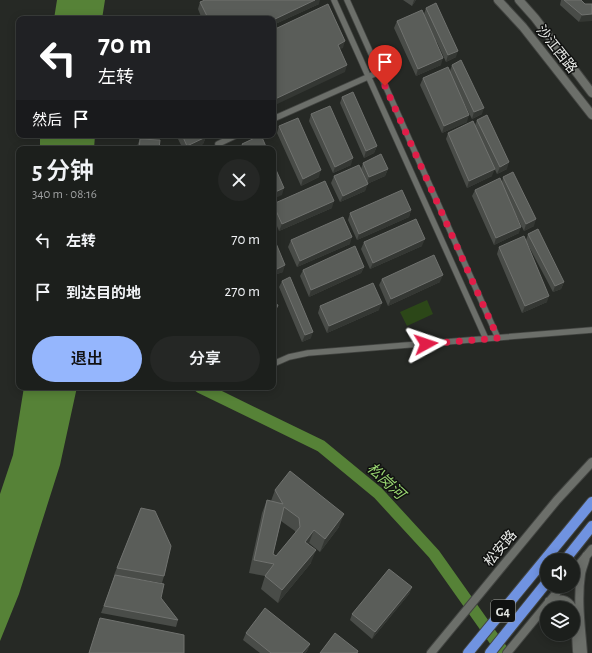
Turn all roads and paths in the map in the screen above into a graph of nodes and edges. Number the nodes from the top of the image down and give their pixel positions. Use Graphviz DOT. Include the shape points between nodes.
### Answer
graph roads {
  1 [pos="334,0"];
  2 [pos="347,0"];
  3 [pos="498,0"];
  4 [pos="519,0"];
  5 [pos="379,72"];
  6 [pos="368,76"];
  7 [pos="592,93"];
  8 [pos="592,115"];
  9 [pos="276,118"];
  10 [pos="231,138"];
  11 [pos="218,144"];
  12 [pos="592,330"];
  13 [pos="498,338"];
  14 [pos="486,339"];
  15 [pos="276,363"];
  16 [pos="592,462"];
  17 [pos="592,502"];
  18 [pos="592,526"];
  19 [pos="592,549"];
  20 [pos="571,553"];
  21 [pos="586,556"];
  22 [pos="580,563"];
  23 [pos="540,591"];
  24 [pos="556,593"];
  25 [pos="549,601"];
  26 [pos="567,601"];
  27 [pos="540,612"];
  28 [pos="576,641"];
  29 [pos="432,653"];
  30 [pos="468,653"];
  31 [pos="490,653"];
  32 [pos="507,653"];
  33 [pos="577,653"];
  34 [pos="583,653"];
  1 -- 6 [label="street"];
  2 -- 5 [label="street"];
  3 -- 8 [label="street, 沙江西路" via="523,27"];
  4 -- 7 [label="street, 沙江西路"];
  5 -- 6 [label="street"];
  5 -- 13 [label="street"];
  6 -- 9 [label="street"];
  6 -- 14 [label="street"];
  10 -- 11 [label="street"];
  12 -- 13 [label="street"];
  13 -- 14 [label="street"];
  14 -- 15 [label="street" via="308,353"];
  16 -- 29 [label="street, 松安路" via="557,500"];
  17 -- 30 [label="highway, G4"];
  18 -- 20 [label="highway"];
  19 -- 21 [label="street"];
  21 -- 22 [label="street"];
  21 -- 34 [label="street" via="580,586"];
  23 -- 31 [label="highway, G4"];
  24 -- 25 [label="street"];
  25 -- 26 [label="street"];
  27 -- 32 [label="street"];
  28 -- 33 [label="street"];
}
